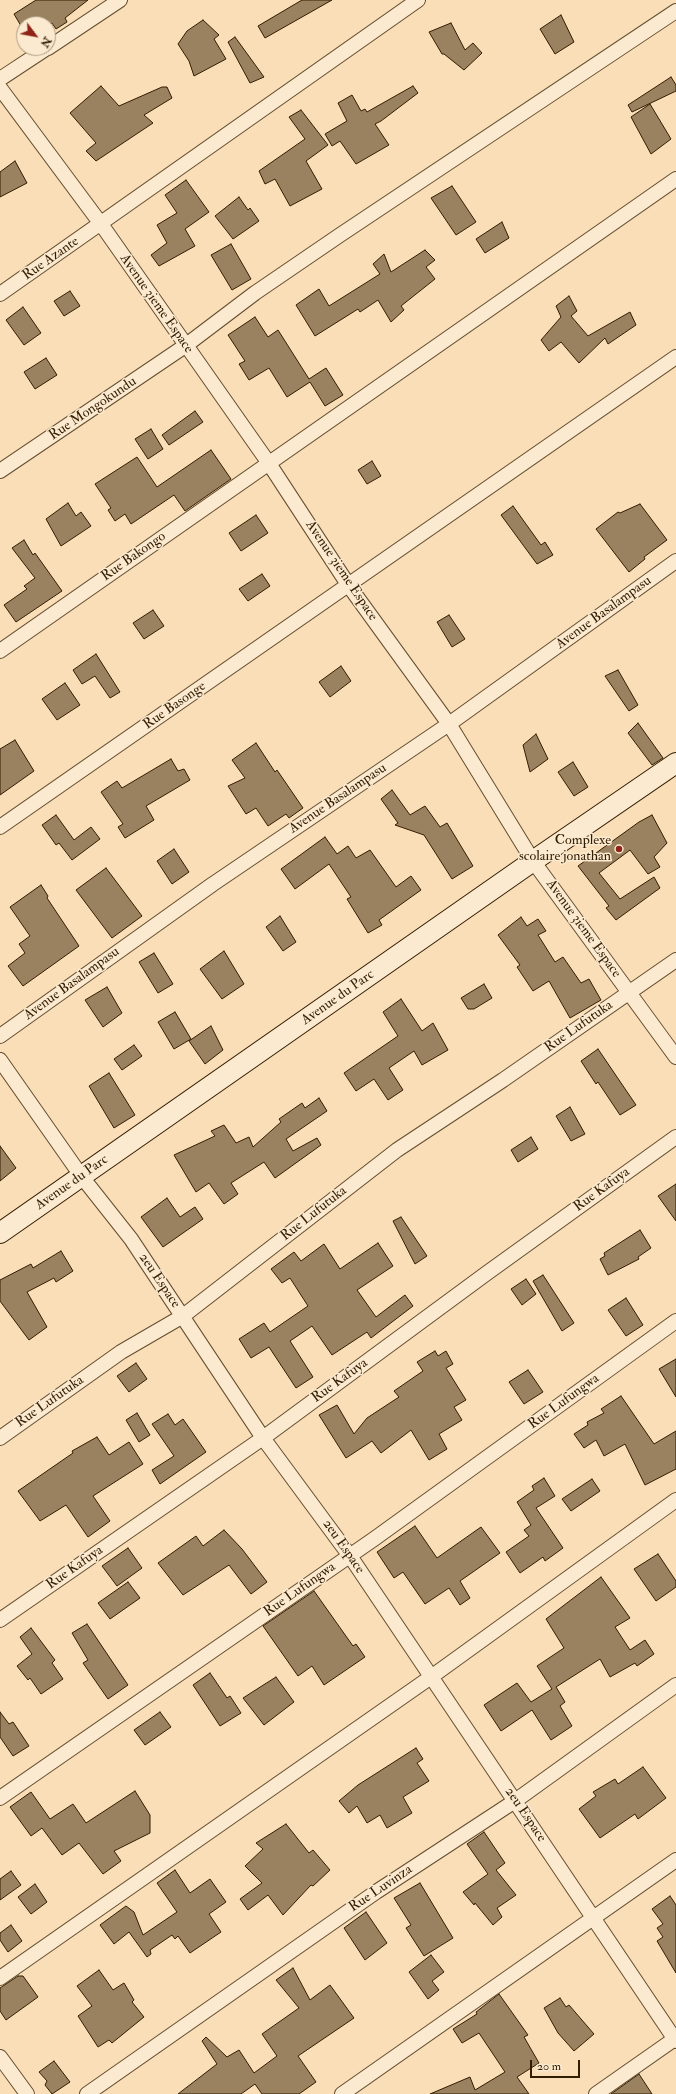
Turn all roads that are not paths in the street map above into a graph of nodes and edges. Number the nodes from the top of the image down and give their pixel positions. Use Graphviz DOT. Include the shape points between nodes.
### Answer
graph roads {
  1 [pos="120,0"];
  2 [pos="418,0"];
  3 [pos="676,11"];
  4 [pos="56,43"];
  5 [pos="36,56"];
  6 [pos="0,79"];
  7 [pos="0,88"];
  8 [pos="676,179"];
  9 [pos="101,224"];
  10 [pos="0,294"];
  11 [pos="185,346"];
  12 [pos="676,357"];
  13 [pos="268,462"];
  14 [pos="0,471"];
  15 [pos="676,561"];
  16 [pos="349,586"];
  17 [pos="0,651"];
  18 [pos="448,724"];
  19 [pos="676,763"];
  20 [pos="0,827"];
  21 [pos="533,861"];
  22 [pos="676,960"];
  23 [pos="629,992"];
  24 [pos="0,1036"];
  25 [pos="676,1057"];
  26 [pos="0,1060"];
  27 [pos="676,1137"];
  28 [pos="82,1177"];
  29 [pos="0,1233"];
  30 [pos="183,1316"];
  31 [pos="676,1321"];
  32 [pos="0,1438"];
  33 [pos="263,1438"];
  34 [pos="676,1500"];
  35 [pos="350,1556"];
  36 [pos="0,1620"];
  37 [pos="431,1678"];
  38 [pos="676,1685"];
  39 [pos="0,1798"];
  40 [pos="515,1802"];
  41 [pos="676,1860"];
  42 [pos="594,1918"];
  43 [pos="0,1978"];
  44 [pos="676,2039"];
  45 [pos="0,2057"];
  46 [pos="27,2094"];
  47 [pos="87,2094"];
  48 [pos="342,2094"];
  49 [pos="596,2094"];
  1 -- 4 [label="street"];
  2 -- 9 [label="street, Rue Azante"];
  3 -- 11 [label="street, Rue Mongokundu" via="333,239 254,293"];
  5 -- 6 [label="street"];
  7 -- 9 [label="street, Avenue 3ieme Espace"];
  8 -- 13 [label="street, Rue Bakongo"];
  9 -- 10 [label="street, Rue Azante"];
  9 -- 11 [label="street, Avenue 3ieme Espace"];
  11 -- 13 [label="street, Avenue 3ieme Espace"];
  11 -- 14 [label="street, Rue Mongokundu"];
  12 -- 16 [label="street, Rue Basonge" via="504,475"];
  13 -- 16 [label="street, Avenue 3ieme Espace"];
  13 -- 17 [label="street, Rue Bakongo"];
  15 -- 18 [label="street, Avenue Basalampasu"];
  16 -- 18 [label="street, Avenue 3ieme Espace"];
  16 -- 20 [label="street, Rue Basonge"];
  18 -- 21 [label="street, Avenue 3ieme Espace"];
  18 -- 24 [label="street, Avenue Basalampasu" via="213,884"];
  19 -- 21 [label="street, Avenue du Parc"];
  21 -- 23 [label="street, Avenue 3ieme Espace"];
  21 -- 28 [label="street, Avenue du Parc"];
  22 -- 23 [label="street, Rue Lufutuka"];
  23 -- 25 [label="street, Avenue 3ieme Espace"];
  23 -- 30 [label="street, Rue Lufutuka" via="397,1150"];
  26 -- 28 [label="street, 2eu Espace"];
  27 -- 33 [label="street, Rue Kafuya"];
  28 -- 29 [label="street, Avenue du Parc"];
  28 -- 30 [label="street, 2eu Espace" via="131,1239"];
  30 -- 32 [label="street, Rue Lufutuka" via="121,1352"];
  30 -- 33 [label="street, 2eu Espace"];
  31 -- 35 [label="street, Rue Lufungwa"];
  33 -- 35 [label="street, 2eu Espace"];
  33 -- 36 [label="street, Rue Kafuya"];
  34 -- 37 [label="street"];
  35 -- 37 [label="street, 2eu Espace"];
  35 -- 39 [label="street, Rue Lufungwa"];
  37 -- 40 [label="street, 2eu Espace"];
  37 -- 43 [label="street"];
  38 -- 40 [label="street, Rue Luvinza"];
  40 -- 42 [label="street, 2eu Espace"];
  40 -- 47 [label="street, Rue Luvinza" via="376,1892"];
  41 -- 42 [label="street"];
  42 -- 44 [label="street, 2eu Espace"];
  42 -- 48 [label="street"];
  44 -- 49 [label="street"];
  45 -- 46 [label="street"];
}
